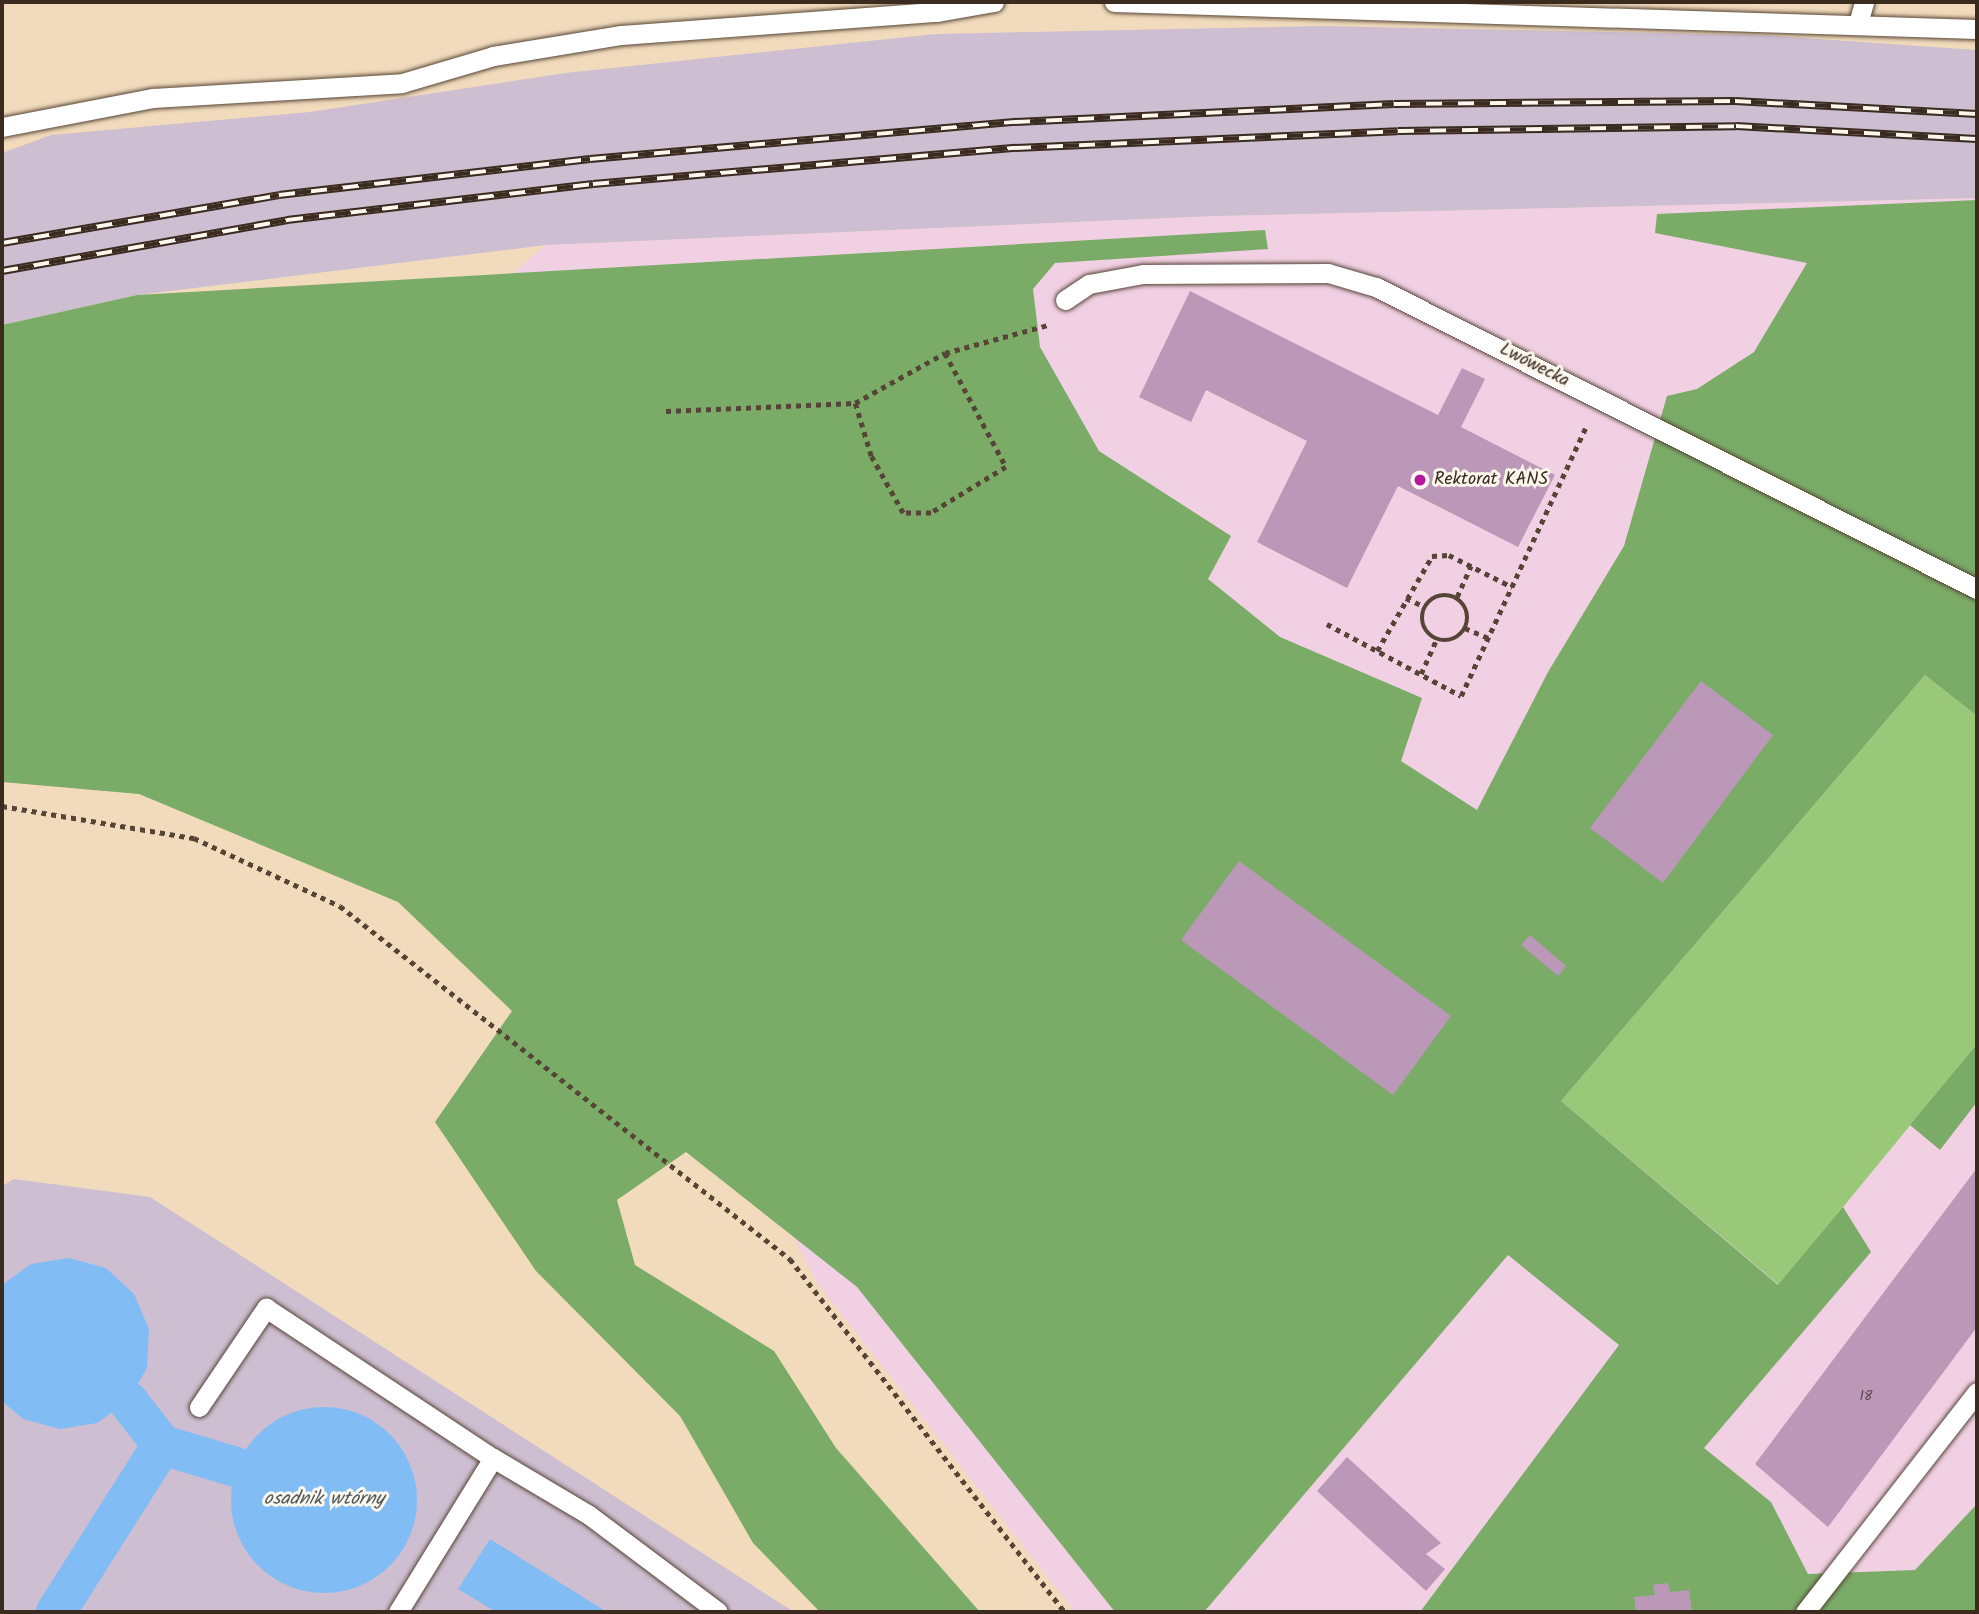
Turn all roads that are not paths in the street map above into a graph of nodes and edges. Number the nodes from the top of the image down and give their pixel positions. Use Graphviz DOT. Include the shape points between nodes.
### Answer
graph roads {
  1 [pos="994,2"];
  2 [pos="1114,2"];
  3 [pos="1862,11"];
  4 [pos="1977,29"];
  5 [pos="2,127"];
  6 [pos="1065,300"];
  7 [pos="1977,589"];
  8 [pos="1977,1392"];
  9 [pos="199,1407"];
  10 [pos="493,1458"];
  11 [pos="398,1612"];
  12 [pos="718,1612"];
  13 [pos="1805,1612"];
  1 -- 5 [label="lane" via="937,12 621,35 493,56 402,83 153,99"];
  2 -- 3 [label="lane"];
  3 -- 4 [label="lane"];
  6 -- 7 [label="lane, Lwówecka" via="1089,284 1143,274 1328,273 1376,287"];
  8 -- 13 [label="lane"];
  9 -- 10 [label="lane" via="266,1308"];
  10 -- 11 [label="lane"];
  10 -- 12 [label="lane" via="589,1515"];
}
